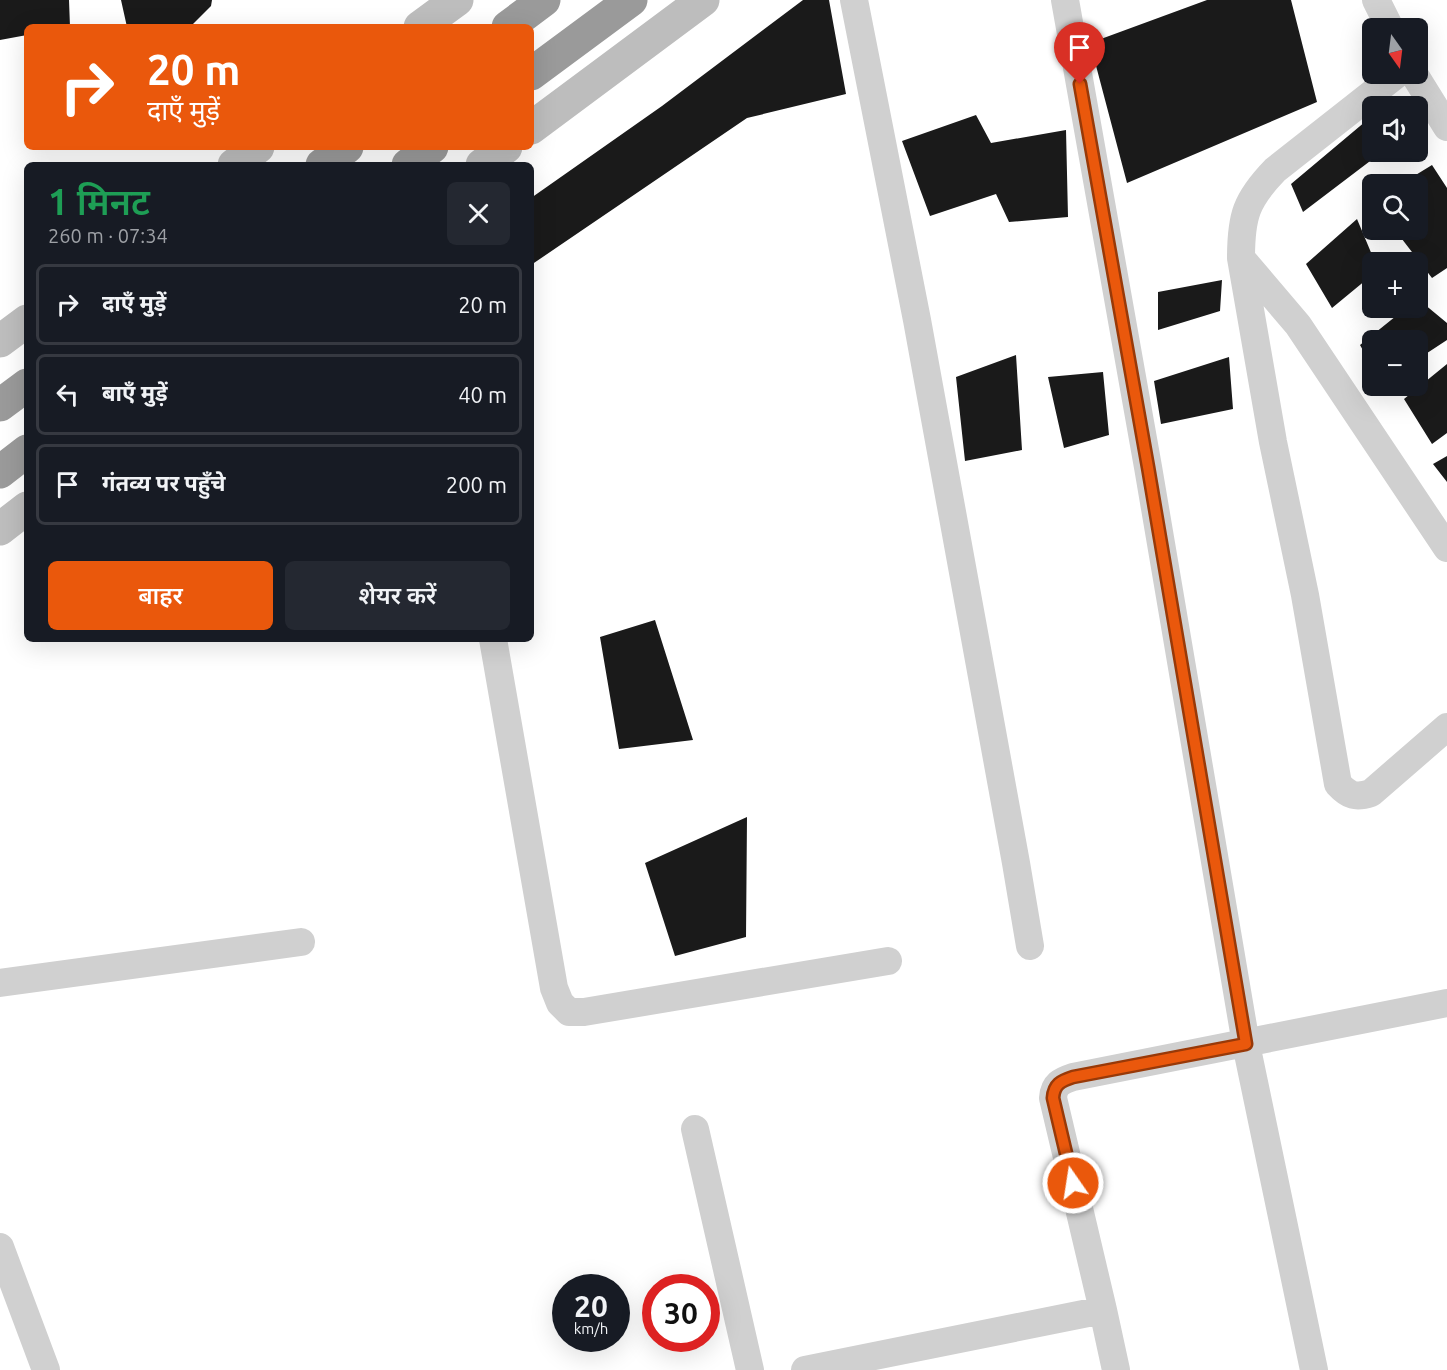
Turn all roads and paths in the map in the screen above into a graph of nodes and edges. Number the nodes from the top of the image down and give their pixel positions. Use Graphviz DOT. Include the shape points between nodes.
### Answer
graph roads {
  1 [pos="457,0"];
  2 [pos="544,0"];
  3 [pos="631,0"];
  4 [pos="703,0"];
  5 [pos="854,0"];
  6 [pos="1065,0"];
  7 [pos="1376,0"];
  8 [pos="1385,18"];
  9 [pos="424,24"];
  10 [pos="512,24"];
  11 [pos="534,72"];
  12 [pos="1384,84"];
  13 [pos="1420,84"];
  14 [pos="534,127"];
  15 [pos="1447,127"];
  16 [pos="254,150"];
  17 [pos="343,150"];
  18 [pos="428,150"];
  19 [pos="502,150"];
  20 [pos="238,162"];
  21 [pos="326,162"];
  22 [pos="412,162"];
  23 [pos="486,162"];
  24 [pos="1241,258"];
  25 [pos="24,323"];
  26 [pos="0,341"];
  27 [pos="24,387"];
  28 [pos="0,405"];
  29 [pos="24,453"];
  30 [pos="0,472"];
  31 [pos="24,510"];
  32 [pos="0,529"];
  33 [pos="1447,548"];
  34 [pos="494,642"];
  35 [pos="1447,727"];
  36 [pos="301,942"];
  37 [pos="1030,946"];
  38 [pos="888,961"];
  39 [pos="0,983"];
  40 [pos="1447,1003"];
  41 [pos="1246,1044"];
  42 [pos="695,1129"];
  43 [pos="0,1247"];
  44 [pos="1103,1310"];
  45 [pos="46,1370"];
  46 [pos="750,1370"];
  47 [pos="805,1370"];
  48 [pos="1116,1370"];
  49 [pos="1314,1370"];
  1 -- 9 [label="main road"];
  2 -- 10 [label="highway"];
  3 -- 11 [label="highway"];
  4 -- 14 [label="main road"];
  5 -- 37 [label="street" via="919,332"];
  6 -- 41 [label="street"];
  7 -- 8 [label="street"];
  12 -- 24 [label="street" via="1261,185 1246,207"];
  13 -- 15 [label="street"];
  16 -- 20 [label="main road"];
  17 -- 21 [label="highway"];
  18 -- 22 [label="highway"];
  19 -- 23 [label="main road"];
  24 -- 33 [label="street" via="1298,325"];
  24 -- 35 [label="street" via="1338,784 1347,795 1371,793"];
  25 -- 26 [label="main road"];
  27 -- 28 [label="highway"];
  29 -- 30 [label="highway"];
  31 -- 32 [label="main road"];
  34 -- 38 [label="street" via="554,988 560,1003 569,1011 584,1012"];
  36 -- 39 [label="street"];
  40 -- 41 [label="street"];
  41 -- 44 [label="street" via="1073,1077 1055,1086 1053,1098"];
  41 -- 49 [label="street"];
  42 -- 46 [label="street"];
  43 -- 45 [label="street"];
  44 -- 47 [label="street"];
  44 -- 48 [label="street"];
}
